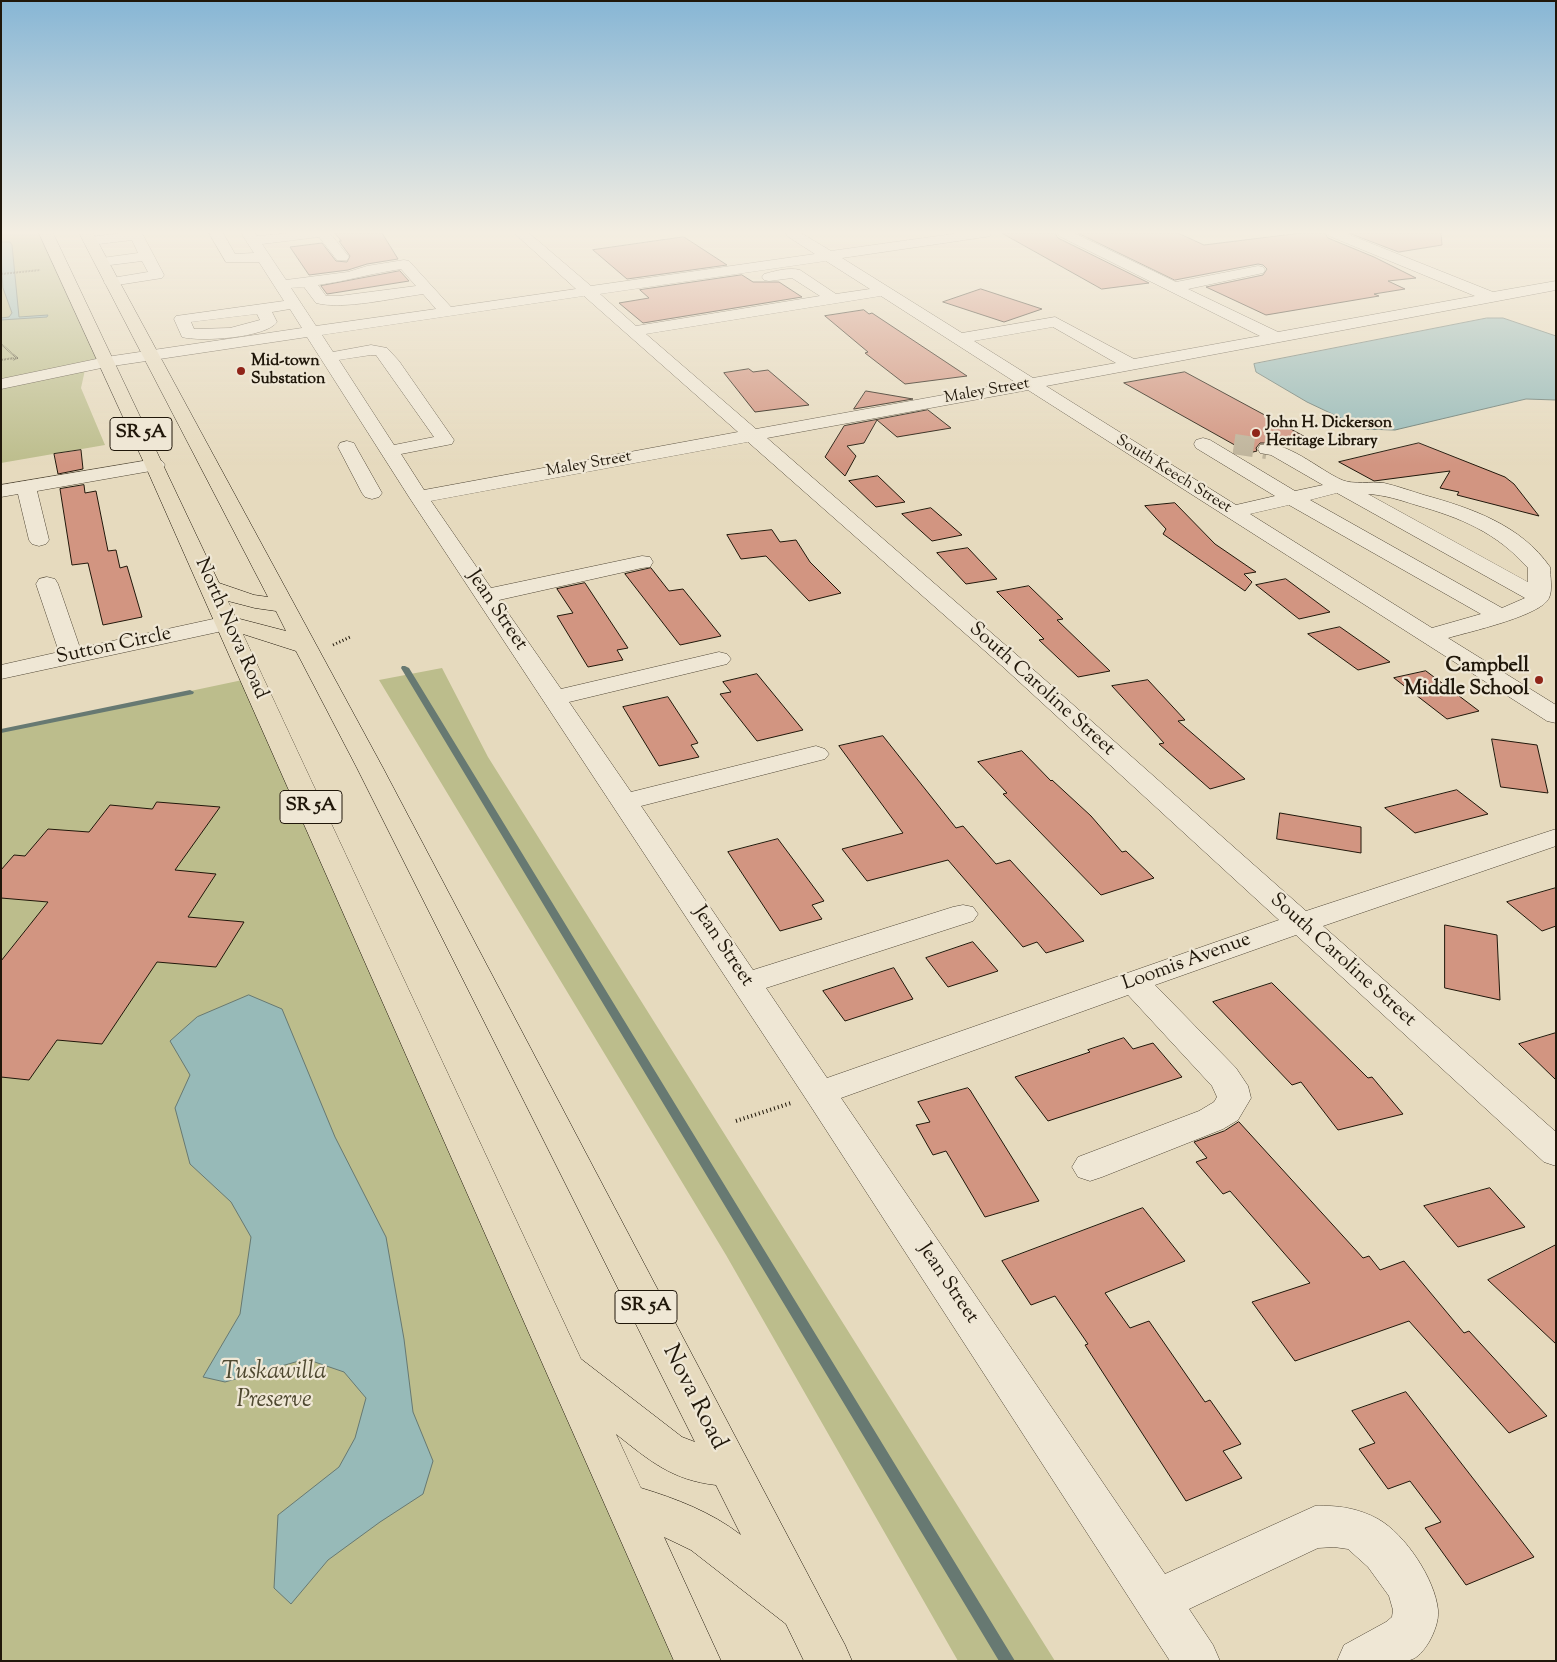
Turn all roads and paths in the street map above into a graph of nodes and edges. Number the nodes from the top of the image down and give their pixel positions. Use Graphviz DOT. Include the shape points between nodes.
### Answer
graph roads {
  1 [pos="82,311"];
  2 [pos="126,311"];
  3 [pos="299,311"];
  4 [pos="461,311"];
  5 [pos="609,311"];
  6 [pos="761,311"];
  7 [pos="914,311"];
  8 [pos="1222,311"];
  9 [pos="1420,311"];
  10 [pos="447,312"];
  11 [pos="632,331"];
  12 [pos="314,332"];
  13 [pos="1277,338"];
  14 [pos="958,339"];
  15 [pos="1,344"];
  16 [pos="150,356"];
  17 [pos="330,357"];
  18 [pos="17,358"];
  19 [pos="1,360"];
  20 [pos="10,362"];
  21 [pos="106,362"];
  22 [pos="1132,365"];
  23 [pos="1,384"];
  24 [pos="1030,384"];
  25 [pos="751,436"];
  26 [pos="1234,444"];
  27 [pos="347,447"];
  28 [pos="390,450"];
  29 [pos="1272,450"];
  30 [pos="155,465"];
  31 [pos="26,487"];
  32 [pos="1340,487"];
  33 [pos="1,491"];
  34 [pos="372,494"];
  35 [pos="418,497"];
  36 [pos="1292,498"];
  37 [pos="1232,512"];
  38 [pos="39,540"];
  39 [pos="642,562"];
  40 [pos="47,584"];
  41 [pos="211,588"];
  42 [pos="485,596"];
  43 [pos="1540,597"];
  44 [pos="283,605"];
  45 [pos="1500,616"];
  46 [pos="227,623"];
  47 [pos="1429,636"];
  48 [pos="305,646"];
  49 [pos="72,657"];
  50 [pos="719,659"];
  51 [pos="1,672"];
  52 [pos="554,698"];
  53 [pos="1556,716"];
  54 [pos="816,754"];
  55 [pos="624,802"];
  56 [pos="1556,837"];
  57 [pos="964,914"];
  58 [pos="1300,923"];
  59 [pos="1134,982"];
  60 [pos="746,983"];
  61 [pos="820,1093"];
  62 [pos="736,1121"];
  63 [pos="1556,1153"];
  64 [pos="1090,1167"];
  65 [pos="565,1367"];
  66 [pos="729,1467"];
  67 [pos="626,1503"];
  68 [pos="1157,1601"];
  69 [pos="804,1612"];
  70 [pos="698,1661"];
  71 [pos="829,1661"];
  72 [pos="1197,1661"];
  73 [pos="1360,1661"];
  1 -- 21 [label="main road, North Nova Road / SR 5A"];
  2 -- 16 [label="main road, SR 5A"];
  3 -- 12 [label="street, Jean Street"];
  4 -- 10 [label="street"];
  5 -- 11 [label="street, South Caroline Street"];
  6 -- 11 [label="street"];
  7 -- 14 [label="street, South Keech Street"];
  8 -- 13 [label="street"];
  9 -- 13 [label="street, Maley Street"];
  10 -- 12 [label="street"];
  11 -- 25 [label="street, South Caroline Street"];
  12 -- 16 [label="street" via="282,336 266,353 216,361 179,352"];
  12 -- 17 [label="street, Jean Street"];
  13 -- 22 [label="street, Maley Street"];
  14 -- 22 [label="street" via="1055,322"];
  14 -- 24 [label="street, South Keech Street"];
  15 -- 18 [label="path"];
  16 -- 21 [label="street"];
  16 -- 44 [label="main road, SR 5A"];
  17 -- 28 [label="street, Jean Street"];
  17 -- 28 [label="street" via="381,350 445,440"];
  18 -- 19 [label="path"];
  18 -- 20 [label="path"];
  21 -- 23 [label="street"];
  21 -- 30 [label="main road, North Nova Road / SR 5A"];
  22 -- 24 [label="street, Maley Street"];
  24 -- 25 [label="street, Maley Street"];
  24 -- 37 [label="street, South Keech Street"];
  25 -- 35 [label="street, Maley Street"];
  25 -- 58 [label="street, South Caroline Street" via="1017,668"];
  26 -- 36 [label="street" via="1203,444"];
  27 -- 34 [label="street"];
  28 -- 35 [label="street, Jean Street"];
  29 -- 32 [label="street"];
  30 -- 31 [label="street"];
  30 -- 41 [label="main road, North Nova Road / SR 5A"];
  31 -- 33 [label="street"];
  31 -- 38 [label="street"];
  32 -- 36 [label="street"];
  32 -- 43 [label="street"];
  32 -- 43 [label="street" via="1383,488 1458,511 1486,524 1520,546 1539,567"];
  35 -- 42 [label="street, Jean Street"];
  36 -- 37 [label="street"];
  36 -- 45 [label="street"];
  37 -- 47 [label="street, South Keech Street"];
  39 -- 42 [label="street"];
  40 -- 49 [label="street"];
  41 -- 44 [label="main road" via="250,602"];
  41 -- 46 [label="main road, North Nova Road / SR 5A"];
  42 -- 52 [label="street, Jean Street"];
  43 -- 45 [label="street" via="1530,605"];
  44 -- 48 [label="main road, SR 5A"];
  45 -- 47 [label="street"];
  46 -- 48 [label="main road" via="260,630"];
  46 -- 49 [label="street, Sutton Circle"];
  46 -- 65 [label="main road, North Nova Road / SR 5A"];
  47 -- 53 [label="street, South Keech Street"];
  48 -- 66 [label="main road, Nova Road / SR 5A"];
  49 -- 51 [label="street, Sutton Circle"];
  50 -- 52 [label="street"];
  52 -- 55 [label="street, Jean Street"];
  54 -- 55 [label="street"];
  55 -- 60 [label="street, Jean Street"];
  56 -- 58 [label="street, Loomis Avenue"];
  57 -- 60 [label="street"];
  58 -- 59 [label="street, Loomis Avenue"];
  58 -- 63 [label="street, South Caroline Street"];
  59 -- 61 [label="street, Loomis Avenue"];
  59 -- 64 [label="street" via="1224,1077 1234,1098 1226,1111 1211,1120"];
  60 -- 61 [label="street, Jean Street"];
  61 -- 62 [label="path"];
  61 -- 68 [label="street, Jean Street"];
  65 -- 66 [label="main road" via="667,1450 696,1463"];
  65 -- 67 [label="main road, SR 5A"];
  66 -- 69 [label="main road, Nova Road / SR 5A"];
  67 -- 69 [label="main road" via="670,1517 706,1534"];
  67 -- 70 [label="main road, SR 5A"];
  68 -- 72 [label="street, Jean Street"];
  68 -- 73 [label="street" via="1315,1527 1337,1525 1363,1534 1391,1561 1411,1591 1417,1614 1408,1634"];
  69 -- 71 [label="main road, Nova Road / SR 5A"];
}
